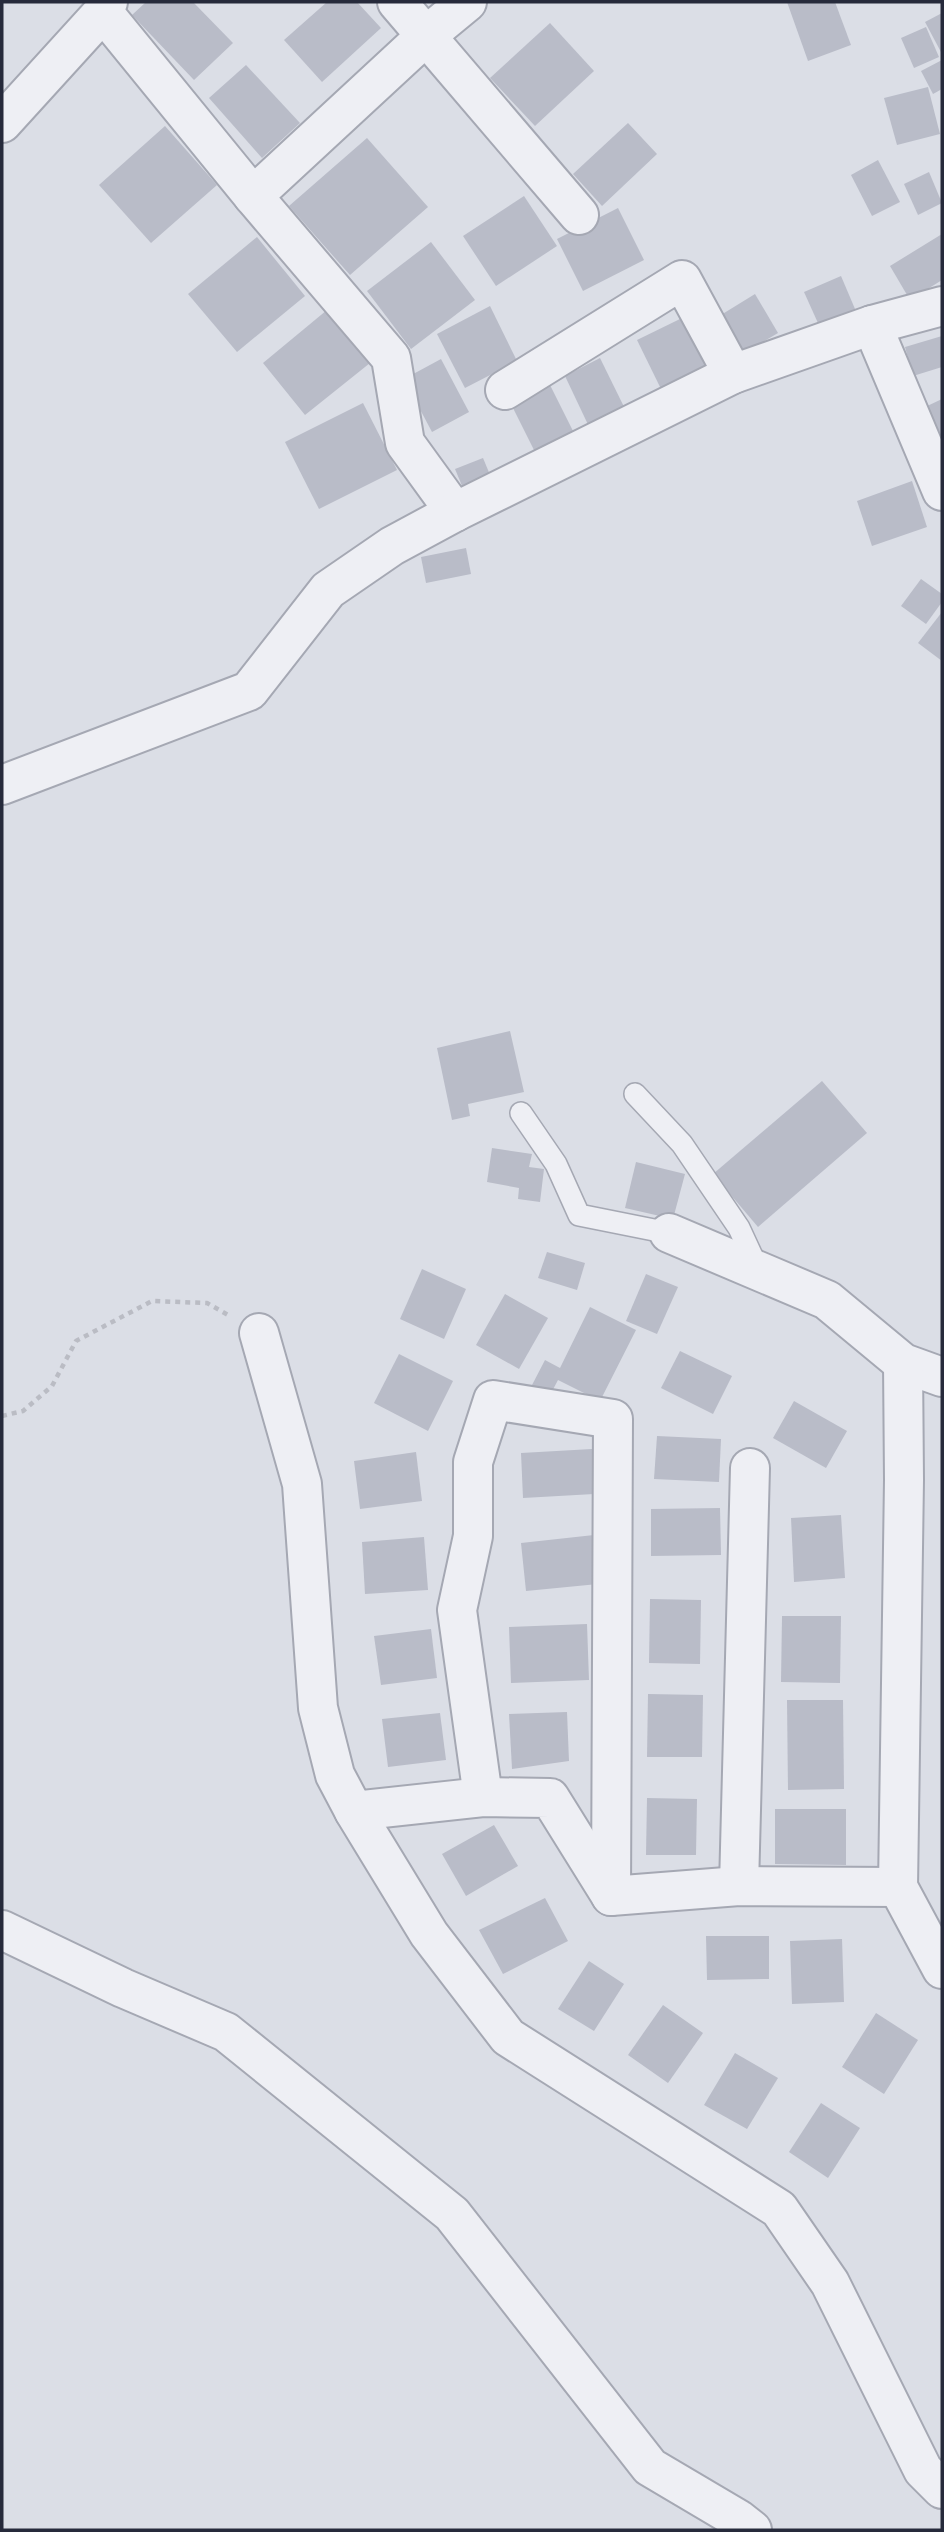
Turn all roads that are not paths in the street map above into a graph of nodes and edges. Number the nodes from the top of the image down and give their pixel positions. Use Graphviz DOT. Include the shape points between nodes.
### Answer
graph roads {
  1 [pos="397,2"];
  2 [pos="467,2"];
  3 [pos="106,7"];
  4 [pos="427,35"];
  5 [pos="2,123"];
  6 [pos="254,196"];
  7 [pos="579,215"];
  8 [pos="942,306"];
  9 [pos="872,325"];
  10 [pos="733,374"];
  11 [pos="505,390"];
  12 [pos="942,491"];
  13 [pos="455,512"];
  14 [pos="2,785"];
  15 [pos="635,1094"];
  16 [pos="521,1113"];
  17 [pos="669,1233"];
  18 [pos="759,1271"];
  19 [pos="259,1333"];
  20 [pos="903,1363"];
  21 [pos="942,1377"];
  22 [pos="750,1468"];
  23 [pos="483,1797"];
  24 [pos="355,1811"];
  25 [pos="739,1886"];
  26 [pos="898,1887"];
  27 [pos="611,1896"];
  28 [pos="2,1930"];
  29 [pos="942,1969"];
  30 [pos="942,2489"];
  31 [pos="752,2530"];
  1 -- 4 [label="street"];
  2 -- 4 [label="street"];
  3 -- 5 [label="street"];
  3 -- 6 [label="street"];
  4 -- 6 [label="street"];
  4 -- 7 [label="street"];
  6 -- 13 [label="street" via="391,358 405,443"];
  8 -- 9 [label="street"];
  9 -- 10 [label="street"];
  9 -- 12 [label="street"];
  10 -- 11 [label="street" via="682,280"];
  10 -- 13 [label="street"];
  13 -- 14 [label="street" via="328,590 249,691"];
  15 -- 18 [label="lane" via="682,1144 739,1228"];
  16 -- 17 [label="lane" via="556,1164 579,1215"];
  17 -- 18 [label="street"];
  18 -- 20 [label="street" via="827,1300"];
  19 -- 24 [label="street" via="302,1484 318,1707 335,1775"];
  20 -- 21 [label="street"];
  20 -- 26 [label="street"];
  22 -- 25 [label="street"];
  23 -- 24 [label="street"];
  23 -- 27 [label="street" via="550,1798"];
  23 -- 27 [label="street" via="457,1610 473,1535 473,1462 493,1400 614,1419"];
  24 -- 30 [label="street" via="429,1934 508,2037 779,2209 830,2283 923,2470"];
  25 -- 26 [label="street"];
  25 -- 27 [label="street"];
  26 -- 29 [label="street"];
  28 -- 31 [label="street" via="226,2032 452,2214 650,2466"];
}
